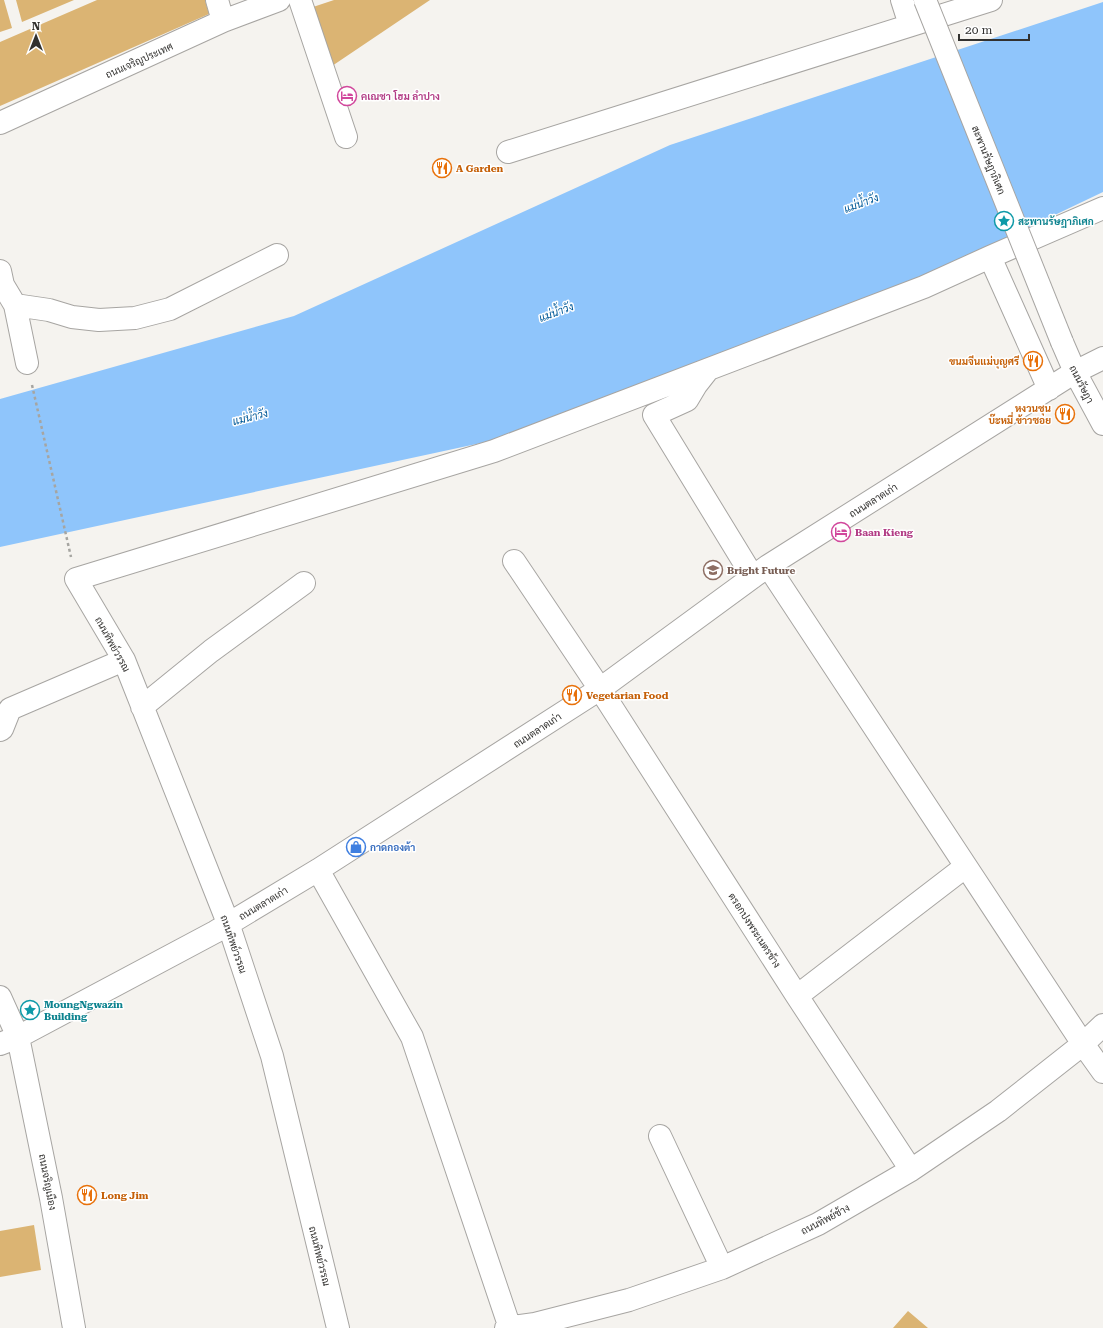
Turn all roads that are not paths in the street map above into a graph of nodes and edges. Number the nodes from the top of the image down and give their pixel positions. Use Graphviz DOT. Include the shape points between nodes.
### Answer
graph roads {
  1 [pos="217,0"];
  2 [pos="279,0"];
  3 [pos="300,0"];
  4 [pos="902,0"];
  5 [pos="925,0"];
  6 [pos="991,0"];
  7 [pos="224,22"];
  8 [pos="910,25"];
  9 [pos="0,123"];
  10 [pos="346,137"];
  11 [pos="508,152"];
  12 [pos="1103,208"];
  13 [pos="278,255"];
  14 [pos="990,257"];
  15 [pos="5,288"];
  16 [pos="1062,342"];
  17 [pos="1103,358"];
  18 [pos="27,363"];
  19 [pos="707,371"];
  20 [pos="1075,372"];
  21 [pos="1048,389"];
  22 [pos="1103,424"];
  23 [pos="514,561"];
  24 [pos="760,572"];
  25 [pos="304,583"];
  26 [pos="124,660"];
  27 [pos="600,689"];
  28 [pos="142,707"];
  29 [pos="0,730"];
  30 [pos="966,866"];
  31 [pos="318,870"];
  32 [pos="228,923"];
  33 [pos="797,996"];
  34 [pos="0,997"];
  35 [pos="1103,1025"];
  36 [pos="9,1040"];
  37 [pos="1083,1044"];
  38 [pos="1103,1072"];
  39 [pos="660,1136"];
  40 [pos="912,1170"];
  41 [pos="722,1268"];
  42 [pos="537,1326"];
  43 [pos="74,1328"];
  44 [pos="338,1328"];
  45 [pos="506,1328"];
  46 [pos="510,1328"];
  1 -- 7 [label="street"];
  2 -- 7 [label="street, ถนนเจริญประเทศ"];
  3 -- 10 [label="street"];
  4 -- 8 [label="street"];
  5 -- 16 [label="street, สะพานรัษฏาภิเศก, bridge"];
  6 -- 8 [label="street"];
  7 -- 9 [label="street, ถนนเจริญประเทศ"];
  8 -- 11 [label="street"];
  12 -- 14 [label="street"];
  13 -- 15 [label="street" via="170,309 135,318 79,318 49,310"];
  14 -- 19 [label="street" via="924,287"];
  14 -- 21 [label="street"];
  15 -- 18 [label="street"];
  16 -- 20 [label="street, ถนนรัษฎา"];
  17 -- 20 [label="street, ถนนตลาดเก่า"];
  19 -- 24 [label="street" via="687,400 654,415"];
  19 -- 26 [label="street, ถนนทิพย์วรรณ" via="494,451 76,579"];
  20 -- 21 [label="street, ถนนตลาดเก่า"];
  20 -- 22 [label="street, ถนนรัษฎา"];
  21 -- 24 [label="street, ถนนตลาดเก่า"];
  23 -- 27 [label="street, ตรอกปงพระเนตรช้าง"];
  24 -- 27 [label="street, ถนนตลาดเก่า"];
  24 -- 30 [label="street"];
  25 -- 28 [label="street" via="211,651"];
  26 -- 28 [label="street, ถนนทิพย์วรรณ"];
  26 -- 29 [label="street" via="10,709"];
  27 -- 31 [label="street, ถนนตลาดเก่า"];
  27 -- 33 [label="street, ตรอกปงพระเนตรช้าง"];
  28 -- 32 [label="street, ถนนทิพย์วรรณ"];
  30 -- 33 [label="street"];
  30 -- 37 [label="street"];
  31 -- 32 [label="street, ถนนตลาดเก่า"];
  31 -- 46 [label="street" via="412,1037"];
  32 -- 36 [label="street, ถนนตลาดเก่า"];
  32 -- 44 [label="street, ถนนทิพย์วรรณ" via="272,1056"];
  33 -- 40 [label="street, ตรอกปงพระเนตรช้าง"];
  34 -- 36 [label="street, ถนนจริญเมือง"];
  35 -- 37 [label="street, ถนนทิพย์ช้าง"];
  36 -- 43 [label="street, ถนนจริญเมือง" via="51,1198"];
  37 -- 38 [label="street"];
  37 -- 40 [label="street, ถนนทิพย์ช้าง" via="998,1111"];
  39 -- 41 [label="street"];
  40 -- 41 [label="street, ถนนทิพย์ช้าง" via="818,1224"];
  41 -- 42 [label="street, ถนนทิพย์ช้าง" via="630,1300"];
  42 -- 46 [label="street, ถนนทิพย์ช้าง"];
  45 -- 46 [label="street, ถนนทิพย์ช้าง"];
}
